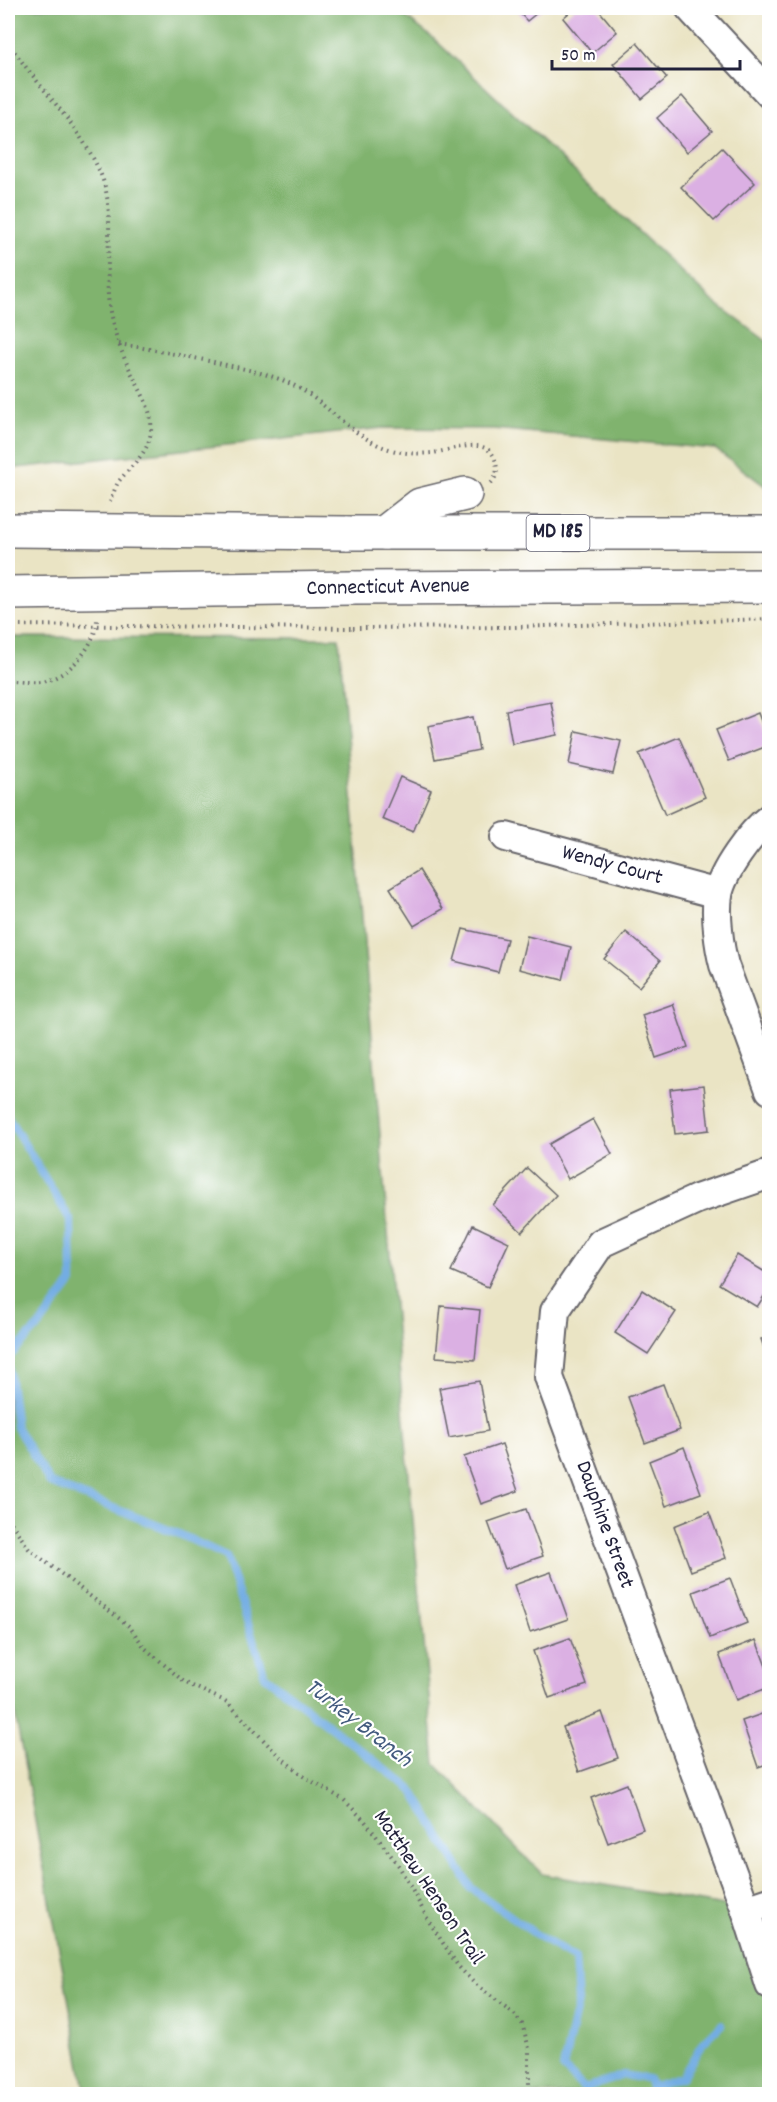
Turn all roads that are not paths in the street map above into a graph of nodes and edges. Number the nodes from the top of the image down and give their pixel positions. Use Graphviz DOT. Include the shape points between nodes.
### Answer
graph roads {
  1 [pos="690,8"];
  2 [pos="770,94"];
  3 [pos="465,494"];
  4 [pos="8,530"];
  5 [pos="384,533"];
  6 [pos="616,533"];
  7 [pos="770,533"];
  8 [pos="615,585"];
  9 [pos="770,586"];
  10 [pos="8,593"];
  11 [pos="770,818"];
  12 [pos="506,837"];
  13 [pos="718,894"];
  14 [pos="770,1090"];
  15 [pos="770,1174"];
  16 [pos="758,1906"];
  17 [pos="770,1985"];
  1 -- 2 [label="street"];
  3 -- 5 [label="main road" via="420,505"];
  4 -- 5 [label="main road, MD 185, bridge"];
  5 -- 6 [label="main road, MD 185"];
  6 -- 7 [label="main road, MD 185"];
  6 -- 8 [label="main road"];
  8 -- 9 [label="main road, Connecticut Avenue"];
  8 -- 10 [label="main road, Connecticut Avenue, bridge"];
  11 -- 13 [label="street" via="736,854"];
  12 -- 13 [label="street, Wendy Court"];
  13 -- 14 [label="street" via="718,944"];
  15 -- 16 [label="street, Dauphine Street" via="697,1199 601,1243 555,1311 549,1377"];
  16 -- 17 [label="street, Dauphine Street"];
}
